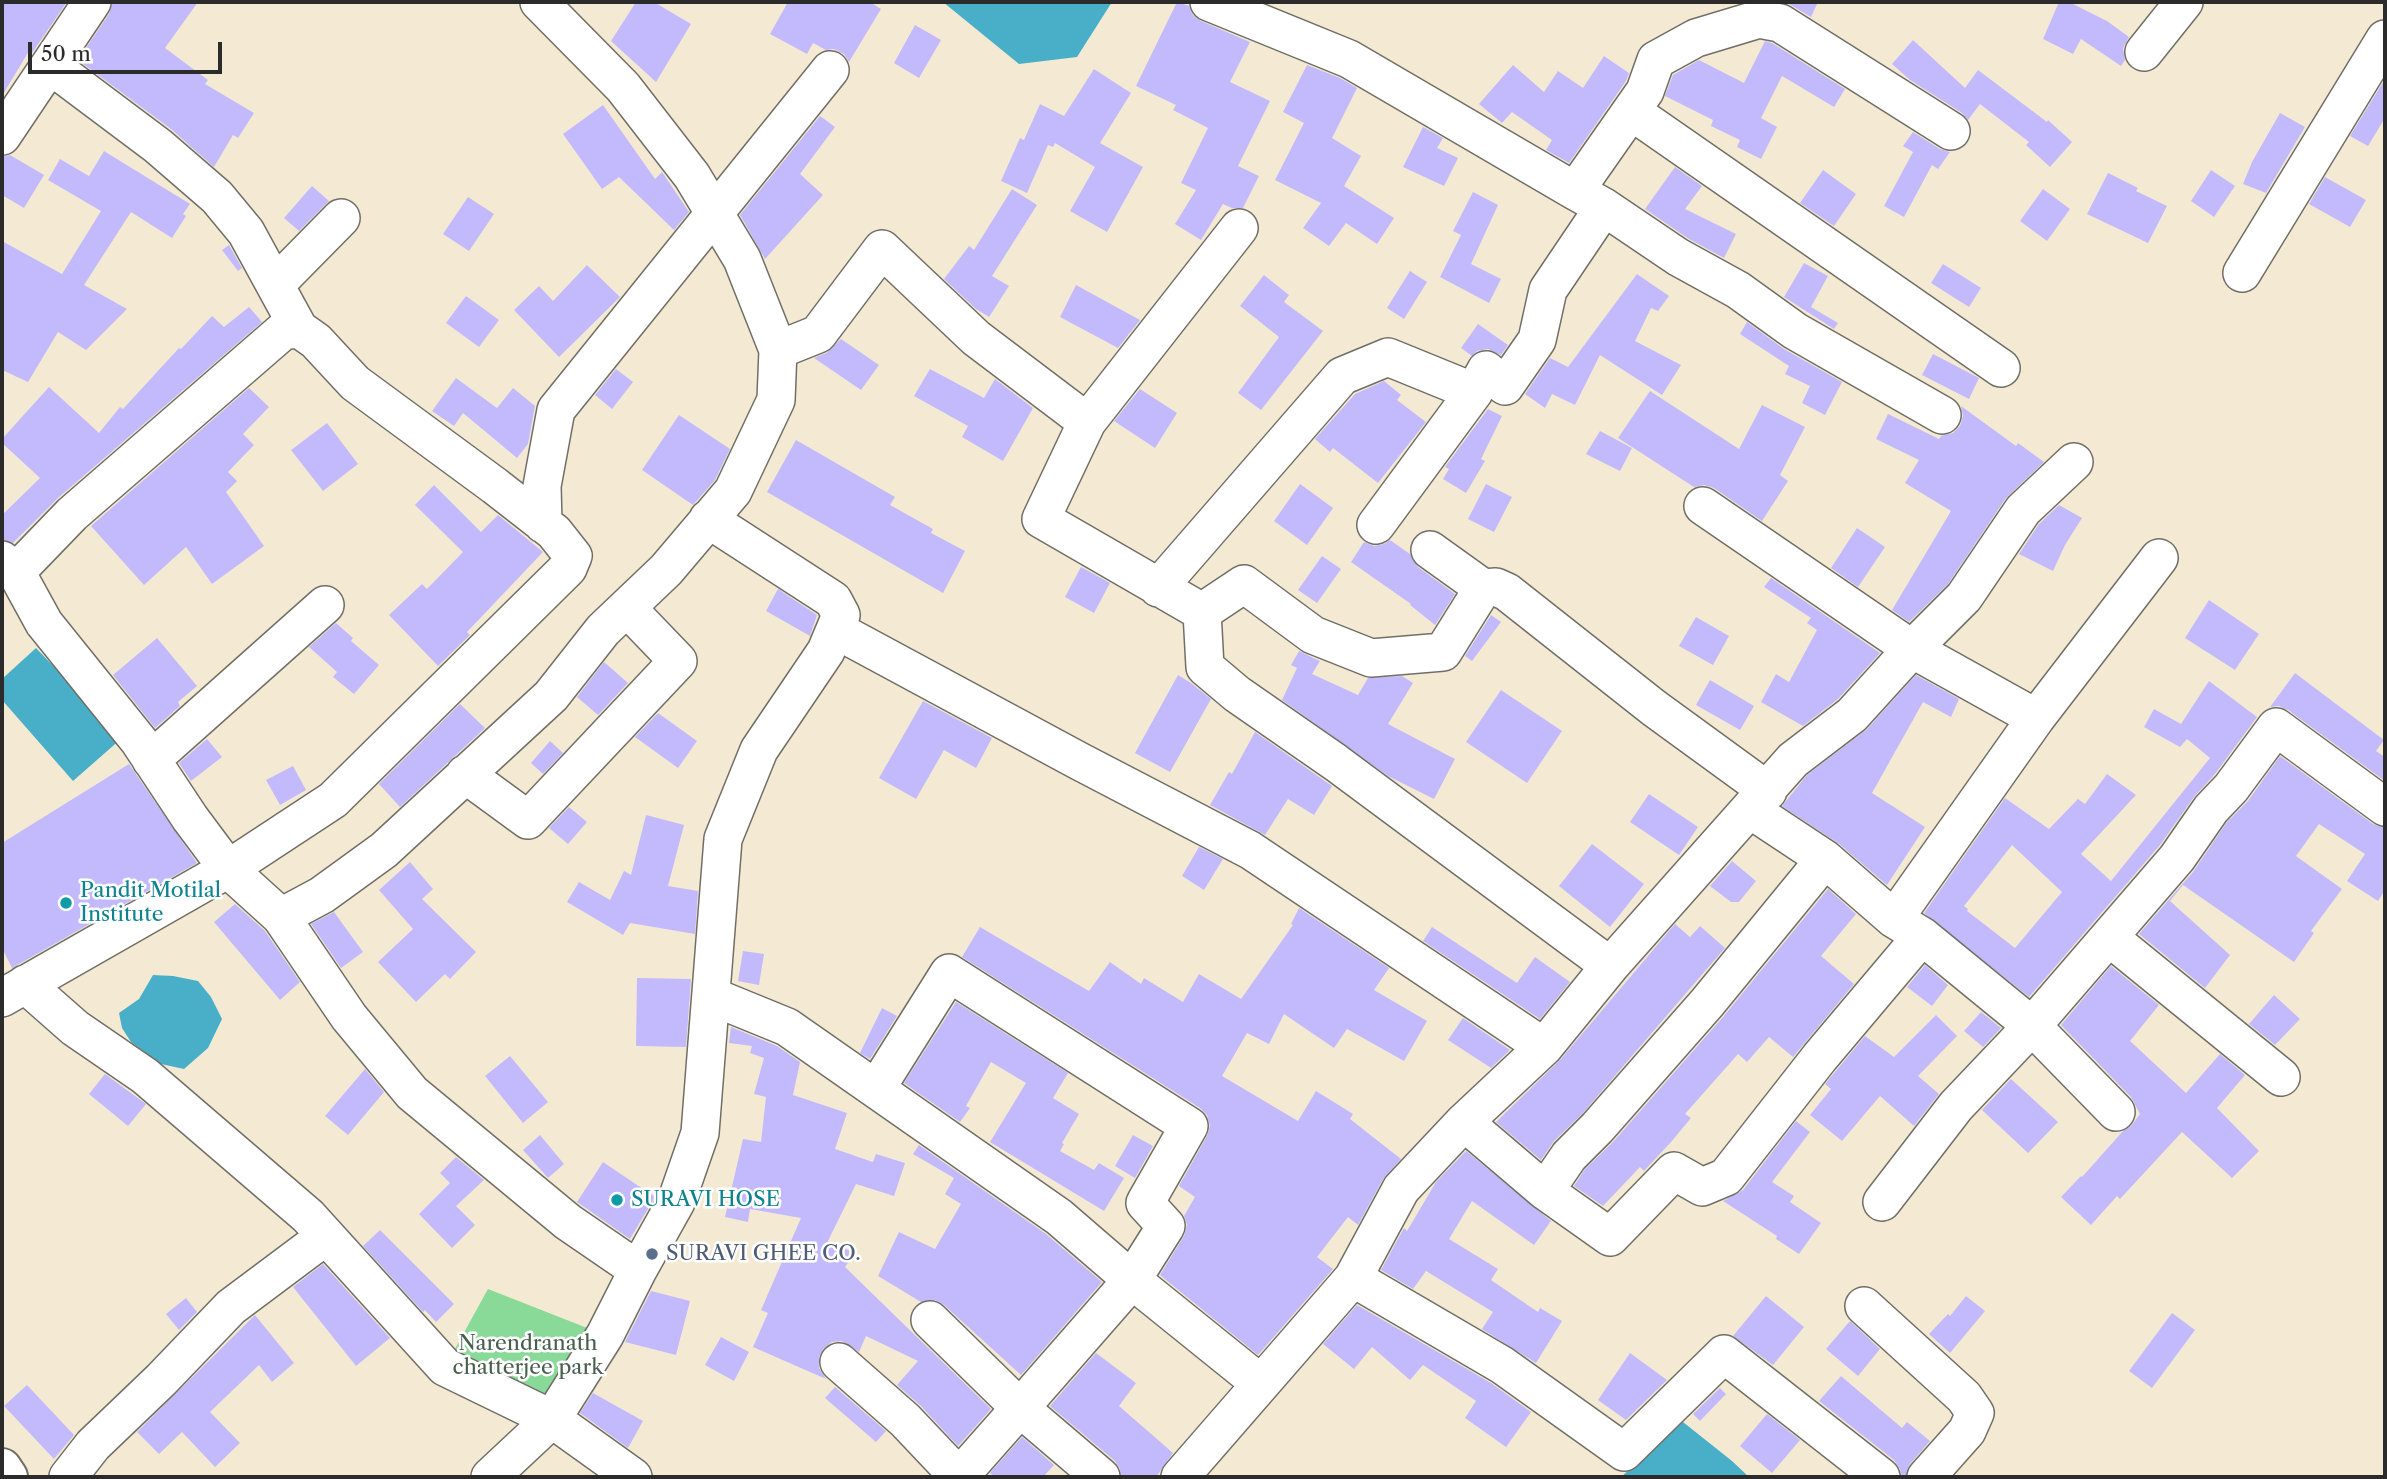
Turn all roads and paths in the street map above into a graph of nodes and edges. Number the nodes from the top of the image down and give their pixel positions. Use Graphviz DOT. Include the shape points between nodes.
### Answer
graph roads {
  1 [pos="92,2"];
  2 [pos="539,2"];
  3 [pos="1209,2"];
  4 [pos="2184,2"];
  5 [pos="1773,11"];
  6 [pos="2385,39"];
  7 [pos="2144,52"];
  8 [pos="50,65"];
  9 [pos="830,71"];
  10 [pos="1631,111"];
  11 [pos="1951,131"];
  12 [pos="2,136"];
  13 [pos="1589,199"];
  14 [pos="713,212"];
  15 [pos="341,218"];
  16 [pos="1239,228"];
  17 [pos="2242,273"];
  18 [pos="275,285"];
  19 [pos="299,329"];
  20 [pos="778,350"];
  21 [pos="2001,368"];
  22 [pos="1474,392"];
  23 [pos="1942,415"];
  24 [pos="1087,422"];
  25 [pos="2074,461"];
  26 [pos="1703,506"];
  27 [pos="708,519"];
  28 [pos="543,524"];
  29 [pos="1377,525"];
  30 [pos="1430,550"];
  31 [pos="2159,558"];
  32 [pos="9,566"];
  33 [pos="1158,588"];
  34 [pos="1483,588"];
  35 [pos="325,605"];
  36 [pos="627,608"];
  37 [pos="1202,612"];
  38 [pos="836,630"];
  39 [pos="1912,649"];
  40 [pos="2036,718"];
  41 [pos="151,760"];
  42 [pos="465,774"];
  43 [pos="1759,800"];
  44 [pos="2385,807"];
  45 [pos="1825,859"];
  46 [pos="228,869"];
  47 [pos="281,917"];
  48 [pos="1908,927"];
  49 [pos="2110,939"];
  50 [pos="1610,967"];
  51 [pos="10,988"];
  52 [pos="711,996"];
  53 [pos="2032,1026"];
  54 [pos="1544,1047"];
  55 [pos="2281,1076"];
  56 [pos="876,1089"];
  57 [pos="2116,1112"];
  58 [pos="1464,1122"];
  59 [pos="1545,1191"];
  60 [pos="1882,1202"];
  61 [pos="326,1236"];
  62 [pos="638,1270"];
  63 [pos="1353,1278"];
  64 [pos="1132,1280"];
  65 [pos="1864,1306"];
  66 [pos="930,1320"];
  67 [pos="839,1362"];
  68 [pos="1261,1384"];
  69 [pos="1020,1408"];
  70 [pos="552,1419"];
  71 [pos="2,1468"];
  72 [pos="967,1474"];
  73 [pos="8,1477"];
  74 [pos="68,1477"];
  75 [pos="490,1477"];
  76 [pos="633,1477"];
  77 [pos="1101,1477"];
  78 [pos="1180,1477"];
  79 [pos="1881,1477"];
  80 [pos="1926,1477"];
  1 -- 8 [label="street"];
  2 -- 14 [label="street" via="623,86 692,176"];
  3 -- 13 [label="street" via="1349,59"];
  4 -- 7 [label="street"];
  5 -- 10 [label="street" via="1696,38 1657,60"];
  5 -- 11 [label="street" via="1780,23"];
  6 -- 17 [label="street"];
  8 -- 12 [label="street"];
  8 -- 18 [label="street" via="217,197 246,232"];
  9 -- 14 [label="street"];
  10 -- 13 [label="street"];
  10 -- 21 [label="street"];
  13 -- 22 [label="street" via="1548,290 1537,340 1506,386 1486,370"];
  13 -- 23 [label="street" via="1738,290 1795,331"];
  14 -- 20 [label="street" via="742,259"];
  14 -- 28 [label="street" via="556,410 542,486"];
  15 -- 18 [label="street"];
  16 -- 24 [label="street"];
  18 -- 19 [label="street"];
  19 -- 28 [label="street" via="355,383"];
  19 -- 32 [label="street" via="283,331"];
  20 -- 24 [label="street" via="818,334 882,249 976,338"];
  20 -- 27 [label="street" via="776,400 733,491"];
  22 -- 29 [label="street"];
  22 -- 33 [label="street" via="1388,357 1342,376"];
  24 -- 33 [label="street" via="1041,519"];
  25 -- 39 [label="street" via="2023,510 1964,597"];
  26 -- 39 [label="street"];
  27 -- 36 [label="street"];
  27 -- 38 [label="street" via="833,600 841,615"];
  28 -- 46 [label="street" via="573,556 568,568 333,800"];
  30 -- 34 [label="street"];
  31 -- 40 [label="street"];
  32 -- 41 [label="street" via="44,623"];
  33 -- 37 [label="street"];
  34 -- 37 [label="street" via="1443,652 1371,657 1313,635 1244,584"];
  34 -- 43 [label="street" via="1507,592 1654,708"];
  35 -- 41 [label="street"];
  36 -- 42 [label="street" via="603,630 551,696"];
  36 -- 42 [label="street" via="678,662 528,820"];
  37 -- 50 [label="street" via="1205,667"];
  38 -- 52 [label="street" via="759,750 723,839"];
  38 -- 54 [label="street" via="1250,850"];
  39 -- 40 [label="street"];
  39 -- 43 [label="street" via="1852,715 1793,760"];
  40 -- 48 [label="street"];
  41 -- 46 [label="street"];
  42 -- 47 [label="street" via="384,850 322,895"];
  43 -- 45 [label="street"];
  43 -- 50 [label="street"];
  44 -- 49 [label="street" via="2276,727"];
  45 -- 48 [label="street"];
  45 -- 59 [label="street" via="1707,1003 1569,1156"];
  46 -- 47 [label="street"];
  46 -- 51 [label="street"];
  47 -- 62 [label="street" via="349,1017 412,1093 568,1222"];
  48 -- 53 [label="street"];
  48 -- 59 [label="street" via="1819,1057 1726,1177 1702,1187 1674,1171 1610,1237"];
  49 -- 53 [label="street"];
  49 -- 55 [label="street"];
  50 -- 54 [label="street"];
  51 -- 61 [label="street" via="145,1076"];
  52 -- 56 [label="street" via="788,1027"];
  52 -- 62 [label="street" via="700,1133 676,1202"];
  53 -- 57 [label="street"];
  53 -- 60 [label="street" via="1956,1106"];
  54 -- 58 [label="street"];
  56 -- 64 [label="street" via="1059,1217"];
  56 -- 64 [label="street" via="949,973 1189,1126 1145,1203 1166,1226"];
  58 -- 59 [label="street"];
  58 -- 63 [label="street" via="1401,1189"];
  61 -- 70 [label="street" via="445,1367"];
  61 -- 74 [label="street" via="231,1307 93,1445"];
  62 -- 70 [label="street" via="605,1335"];
  63 -- 68 [label="street"];
  63 -- 79 [label="street" via="1502,1365 1624,1452 1724,1354"];
  64 -- 68 [label="street"];
  64 -- 69 [label="street"];
  65 -- 80 [label="street" via="1964,1397 1975,1413 1967,1431"];
  66 -- 69 [label="street"];
  67 -- 72 [label="street" via="905,1420 959,1477"];
  68 -- 78 [label="street"];
  69 -- 72 [label="street"];
  69 -- 77 [label="street"];
  70 -- 75 [label="street"];
  70 -- 76 [label="street"];
  71 -- 73 [label="main road"];
}
